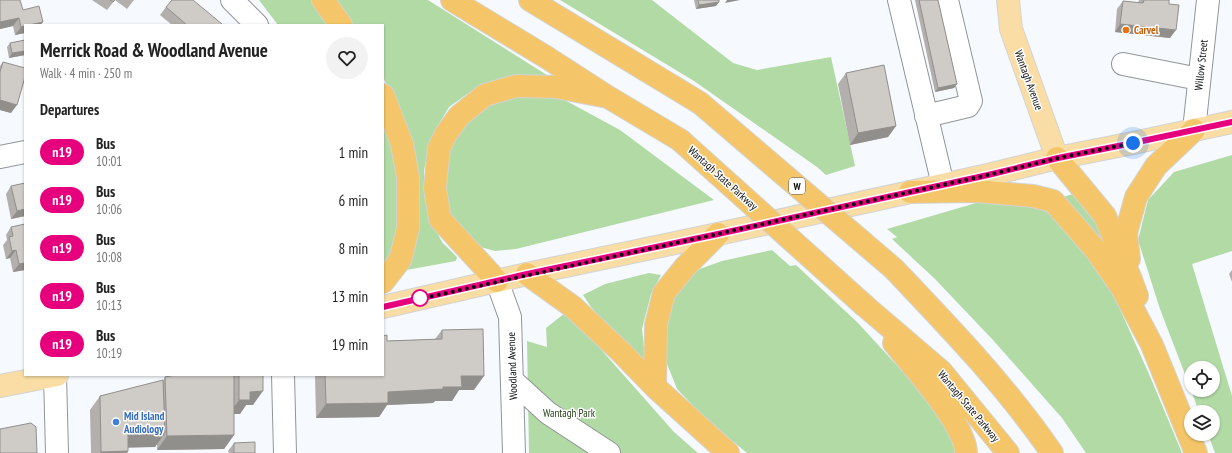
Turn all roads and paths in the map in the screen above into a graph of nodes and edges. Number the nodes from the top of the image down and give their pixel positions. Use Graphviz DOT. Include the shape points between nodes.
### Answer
graph roads {
  1 [pos="232,0"];
  2 [pos="322,0"];
  3 [pos="452,0"];
  4 [pos="530,0"];
  5 [pos="1008,0"];
  6 [pos="1208,0"];
  7 [pos="925,11"];
  8 [pos="256,24"];
  9 [pos="341,24"];
  10 [pos="934,45"];
  11 [pos="1123,64"];
  12 [pos="939,67"];
  13 [pos="1200,78"];
  14 [pos="608,97"];
  15 [pos="384,98"];
  16 [pos="926,116"];
  17 [pos="1232,122"];
  18 [pos="1194,130"];
  19 [pos="24,152"];
  20 [pos="0,157"];
  21 [pos="1058,158"];
  22 [pos="943,185"];
  23 [pos="910,192"];
  24 [pos="718,234"];
  25 [pos="527,274"];
  26 [pos="1130,277"];
  27 [pos="384,281"];
  28 [pos="497,281"];
  29 [pos="865,306"];
  30 [pos="384,307"];
  31 [pos="1152,345"];
  32 [pos="51,376"];
  33 [pos="56,376"];
  34 [pos="283,376"];
  35 [pos="994,379"];
  36 [pos="512,381"];
  37 [pos="0,386"];
  38 [pos="655,387"];
  39 [pos="57,453"];
  40 [pos="285,453"];
  41 [pos="514,453"];
  42 [pos="609,453"];
  43 [pos="728,453"];
  44 [pos="966,453"];
  45 [pos="1008,453"];
  46 [pos="1052,453"];
  47 [pos="1056,453"];
  48 [pos="1196,453"];
  1 -- 8 [label="street"];
  2 -- 9 [label="highway"];
  3 -- 14 [label="highway, Wantagh State Parkway"];
  4 -- 35 [label="highway, W, bridge" via="700,103 894,269 967,346"];
  5 -- 21 [label="main road, Wantagh Avenue" via="1011,29"];
  6 -- 13 [label="street, Willow Street"];
  7 -- 10 [label="street"];
  7 -- 10 [label="street"];
  10 -- 12 [label="street"];
  10 -- 12 [label="street"];
  11 -- 13 [label="street"];
  12 -- 16 [label="street"];
  12 -- 16 [label="street" via="971,101 968,106"];
  13 -- 18 [label="street, Willow Street"];
  14 -- 28 [label="highway" via="556,87 516,86 485,95 459,116 446,134 439,148 435,188 440,219"];
  14 -- 29 [label="highway, Wantagh State Parkway, bridge" via="680,140"];
  15 -- 27 [label="highway" via="402,144 408,177 408,228 404,250 400,260"];
  16 -- 22 [label="street"];
  17 -- 18 [label="main road"];
  18 -- 21 [label="main road"];
  18 -- 26 [label="highway" via="1156,166 1136,197 1126,233"];
  19 -- 20 [label="street"];
  21 -- 22 [label="main road"];
  21 -- 26 [label="highway" via="1105,216"];
  22 -- 23 [label="main road"];
  23 -- 24 [label="main road"];
  23 -- 31 [label="highway" via="976,191 1032,196 1053,201 1095,250 1122,288"];
  24 -- 25 [label="main road"];
  24 -- 38 [label="highway" via="684,267 664,293 656,324"];
  25 -- 28 [label="main road"];
  25 -- 38 [label="highway" via="573,307"];
  26 -- 31 [label="highway"];
  28 -- 30 [label="main road"];
  28 -- 36 [label="street, Woodland Avenue" via="510,317"];
  29 -- 44 [label="highway" via="951,415 966,446"];
  29 -- 45 [label="highway, Wantagh State Parkway" via="941,370"];
  31 -- 48 [label="highway"];
  32 -- 37 [label="main road"];
  33 -- 39 [label="street"];
  34 -- 40 [label="street"];
  35 -- 46 [label="highway, W" via="1035,428"];
  35 -- 47 [label="highway"];
  36 -- 41 [label="street, Woodland Avenue"];
  36 -- 42 [label="street" via="548,413"];
  38 -- 43 [label="highway"];
}
